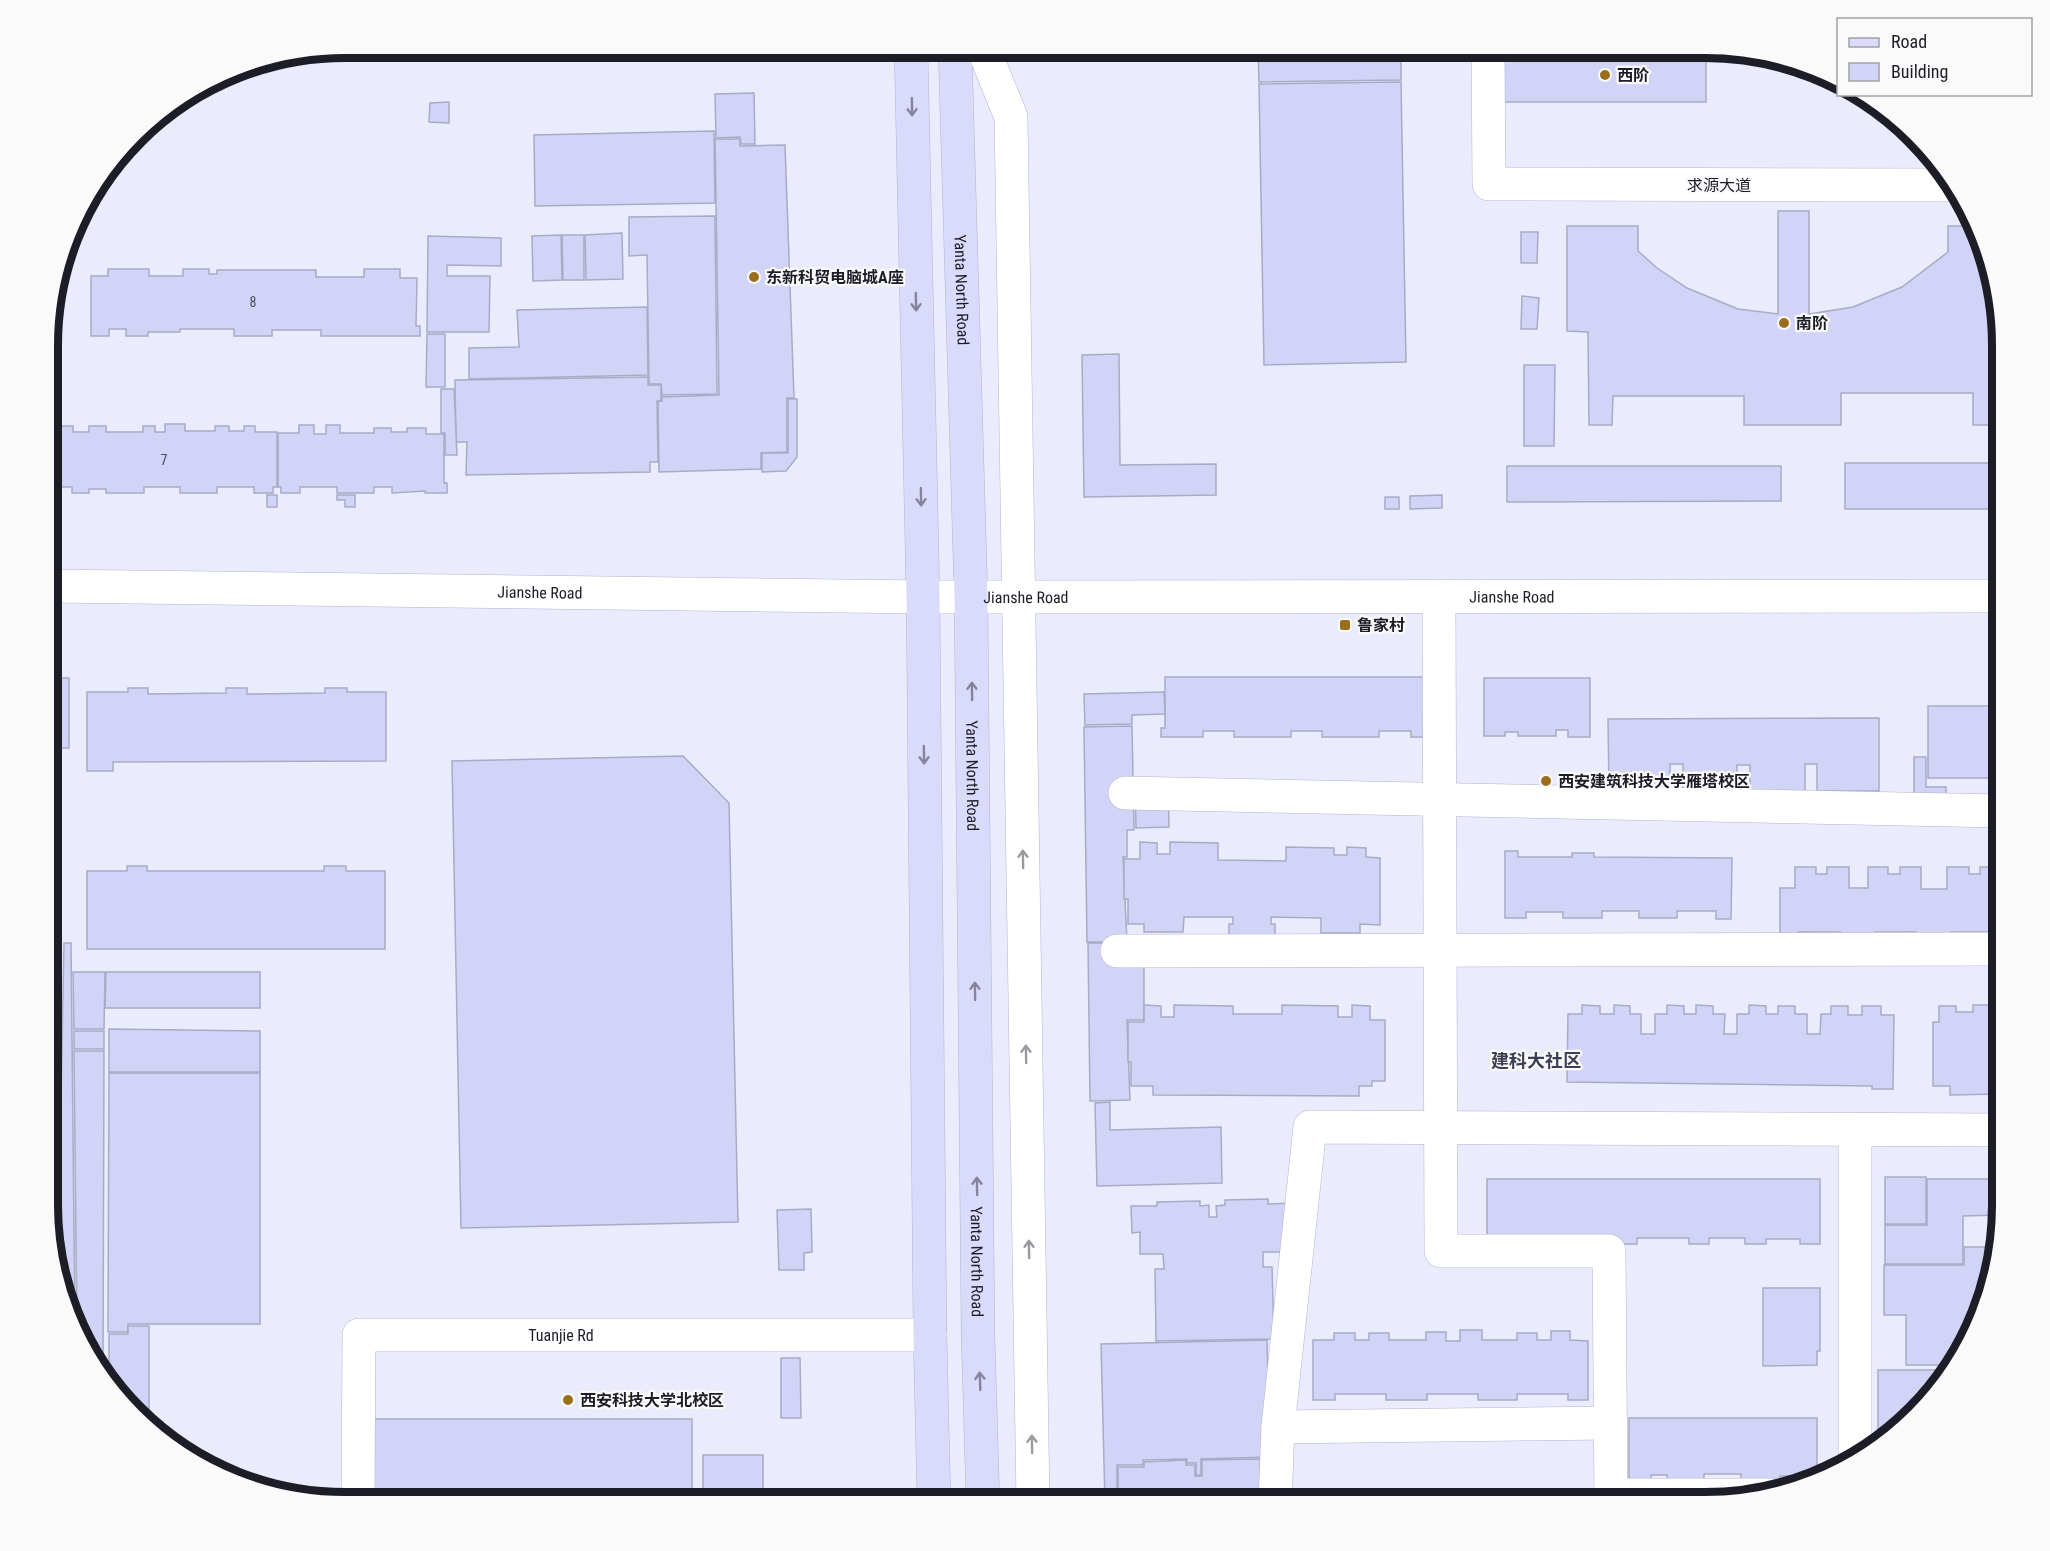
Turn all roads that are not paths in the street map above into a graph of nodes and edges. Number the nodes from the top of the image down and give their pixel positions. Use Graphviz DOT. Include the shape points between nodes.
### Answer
graph roads {
  1 [pos="911,58"];
  2 [pos="955,58"];
  3 [pos="987,58"];
  4 [pos="1488,58"];
  5 [pos="1942,185"];
  6 [pos="58,586"];
  7 [pos="1992,596"];
  8 [pos="923,597"];
  9 [pos="971,597"];
  10 [pos="1019,597"];
  11 [pos="1439,597"];
  12 [pos="1125,793"];
  13 [pos="1440,799"];
  14 [pos="1992,811"];
  15 [pos="1440,950"];
  16 [pos="1992,950"];
  17 [pos="1117,951"];
  18 [pos="1441,1128"];
  19 [pos="1855,1130"];
  20 [pos="1992,1130"];
  21 [pos="930,1335"];
  22 [pos="1611,1423"];
  23 [pos="1278,1427"];
  24 [pos="1855,1450"];
  25 [pos="358,1492"];
  26 [pos="934,1492"];
  27 [pos="983,1492"];
  28 [pos="1033,1492"];
  29 [pos="1275,1492"];
  30 [pos="1611,1492"];
  1 -- 8 [label="main road, one-way"];
  2 -- 9 [label="main road, Yanta North Road"];
  3 -- 10 [label="street" via="1011,117"];
  4 -- 5 [label="street, 求源大道" via="1489,184"];
  6 -- 8 [label="street, Jianshe Road"];
  7 -- 11 [label="street, Jianshe Road"];
  8 -- 9 [label="street, Jianshe Road"];
  8 -- 21 [label="main road, one-way"];
  9 -- 10 [label="street, Jianshe Road"];
  27 -- 9 [label="main road, Yanta North Road, one-way"];
  10 -- 11 [label="street, Jianshe Road"];
  28 -- 10 [label="street, one-way"];
  11 -- 13 [label="street"];
  12 -- 13 [label="street"];
  13 -- 14 [label="street"];
  13 -- 15 [label="street"];
  15 -- 16 [label="street"];
  15 -- 17 [label="street"];
  15 -- 18 [label="street"];
  18 -- 19 [label="street"];
  18 -- 22 [label="street" via="1441,1251 1609,1251"];
  18 -- 23 [label="street" via="1310,1126"];
  19 -- 20 [label="street"];
  19 -- 24 [label="street"];
  21 -- 25 [label="street, Tuanjie Rd" via="359,1335"];
  21 -- 26 [label="main road"];
  22 -- 23 [label="street"];
  22 -- 30 [label="street"];
  23 -- 29 [label="street"];
}
